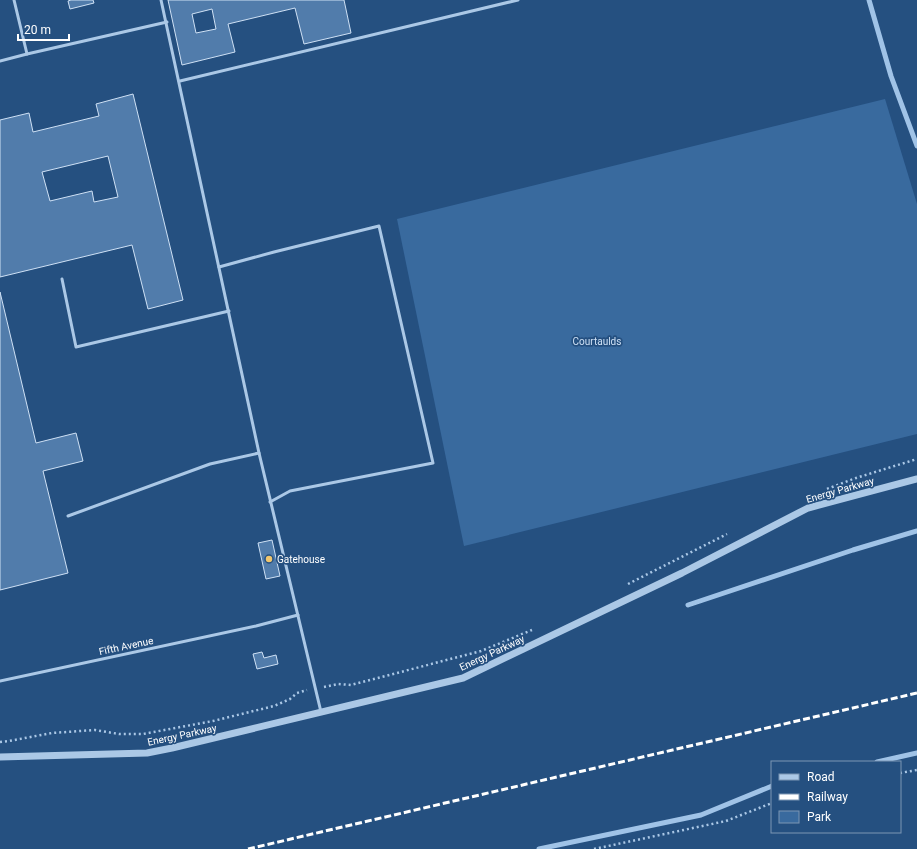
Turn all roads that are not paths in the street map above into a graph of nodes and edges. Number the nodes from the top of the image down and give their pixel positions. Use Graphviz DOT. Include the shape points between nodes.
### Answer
graph roads {
  1 [pos="14,0"];
  2 [pos="162,0"];
  3 [pos="518,0"];
  4 [pos="167,22"];
  5 [pos="27,54"];
  6 [pos="0,61"];
  7 [pos="180,81"];
  8 [pos="219,267"];
  9 [pos="62,279"];
  10 [pos="229,311"];
  11 [pos="258,453"];
  12 [pos="917,478"];
  13 [pos="270,502"];
  14 [pos="68,516"];
  15 [pos="298,615"];
  16 [pos="0,681"];
  17 [pos="321,712"];
  18 [pos="0,758"];
  1 -- 5 [label="lane"];
  2 -- 4 [label="lane"];
  3 -- 7 [label="lane"];
  4 -- 5 [label="lane"];
  4 -- 7 [label="lane"];
  5 -- 6 [label="lane"];
  7 -- 8 [label="lane"];
  8 -- 10 [label="lane"];
  8 -- 13 [label="lane" via="380,226 433,463 290,492"];
  9 -- 10 [label="lane" via="76,347"];
  10 -- 11 [label="lane"];
  11 -- 13 [label="lane"];
  11 -- 14 [label="lane" via="210,464"];
  12 -- 17 [label="street, Energy Parkway" via="808,508 682,573 463,678"];
  13 -- 15 [label="lane"];
  15 -- 16 [label="lane, Fifth Avenue"];
  15 -- 17 [label="lane"];
  17 -- 18 [label="street, Energy Parkway" via="147,753"];
}
